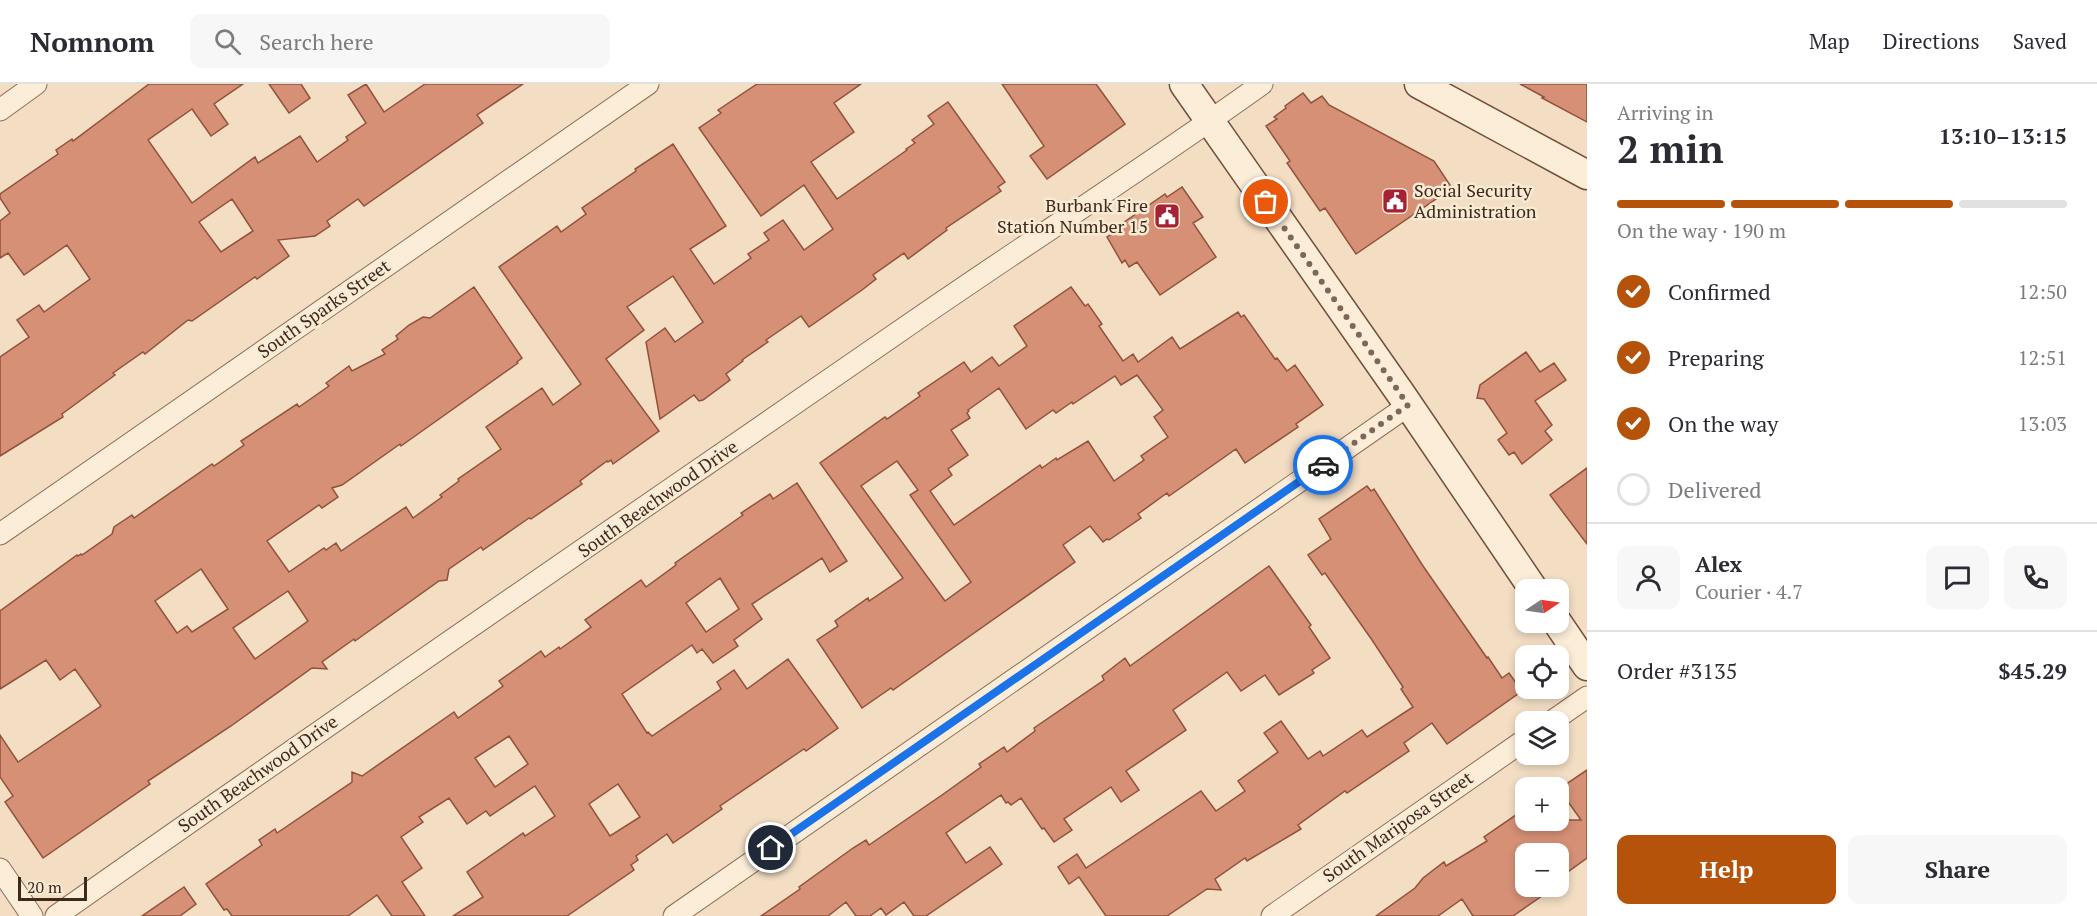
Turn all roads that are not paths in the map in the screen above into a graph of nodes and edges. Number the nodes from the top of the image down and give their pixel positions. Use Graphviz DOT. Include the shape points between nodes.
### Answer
graph roads {
  1 [pos="36,84"];
  2 [pos="648,84"];
  3 [pos="1184,84"];
  4 [pos="1262,84"];
  5 [pos="1419,84"];
  6 [pos="0,110"];
  7 [pos="1210,121"];
  8 [pos="1587,175"];
  9 [pos="1408,405"];
  10 [pos="0,534"];
  11 [pos="1527,579"];
  12 [pos="1564,633"];
  13 [pos="1587,666"];
  14 [pos="1587,697"];
  15 [pos="1567,711"];
  16 [pos="1515,747"];
  17 [pos="0,869"];
  18 [pos="32,916"];
  19 [pos="57,916"];
  20 [pos="674,916"];
  21 [pos="1272,916"];
  1 -- 6 [label="street"];
  2 -- 10 [label="street, South Sparks Street"];
  3 -- 7 [label="main road"];
  4 -- 7 [label="street, South Beachwood Drive"];
  5 -- 8 [label="main road"];
  7 -- 9 [label="main road"];
  7 -- 19 [label="street, South Beachwood Drive" via="338,718"];
  9 -- 11 [label="main road"];
  9 -- 20 [label="street"];
  12 -- 13 [label="main road"];
  14 -- 15 [label="street"];
  16 -- 21 [label="street, South Mariposa Street"];
  17 -- 18 [label="street"];
}
